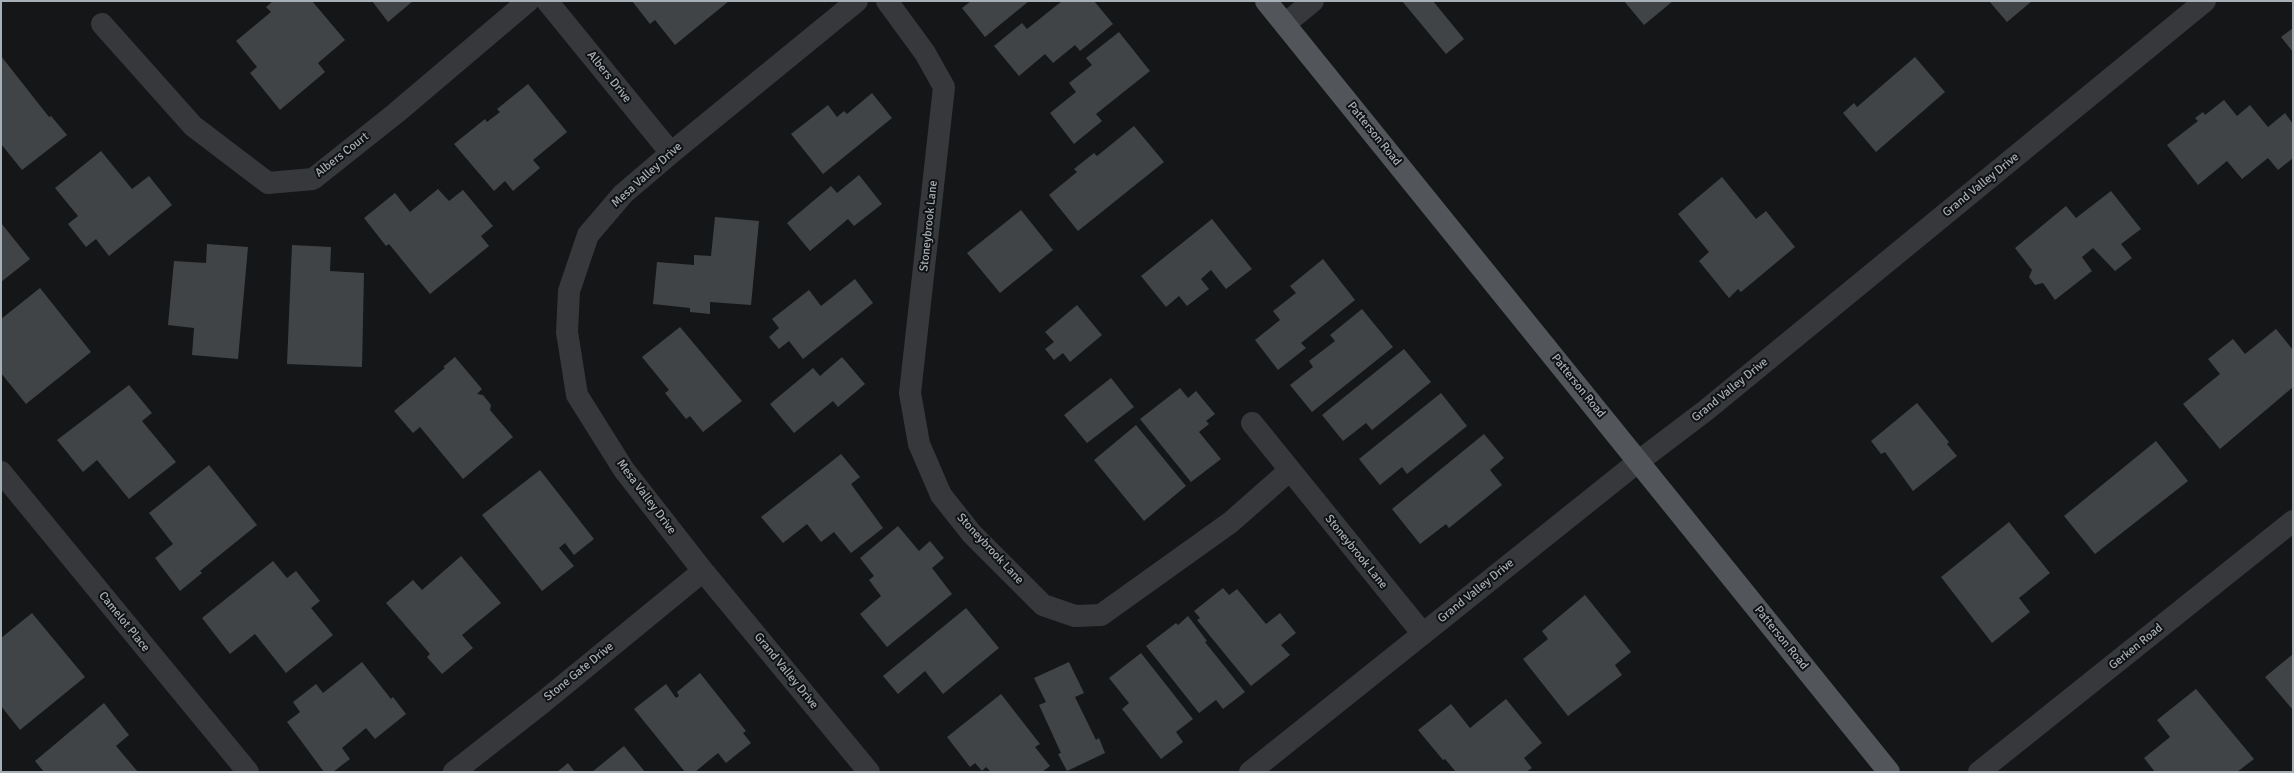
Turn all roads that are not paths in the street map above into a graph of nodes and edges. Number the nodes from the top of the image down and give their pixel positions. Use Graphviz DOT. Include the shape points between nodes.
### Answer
graph roads {
  1 [pos="528,1"];
  2 [pos="548,1"];
  3 [pos="857,1"];
  4 [pos="887,1"];
  5 [pos="1266,1"];
  6 [pos="1313,1"];
  7 [pos="2205,1"];
  8 [pos="102,24"];
  9 [pos="1284,24"];
  10 [pos="670,153"];
  11 [pos="1252,423"];
  12 [pos="1639,461"];
  13 [pos="1290,470"];
  14 [pos="1,472"];
  15 [pos="2293,521"];
  16 [pos="703,571"];
  17 [pos="1423,634"];
  18 [pos="248,772"];
  19 [pos="454,772"];
  20 [pos="869,772"];
  21 [pos="1250,772"];
  22 [pos="1889,772"];
  23 [pos="1979,772"];
  1 -- 8 [label="street, Albers Court" via="396,113 313,179 268,183 193,126"];
  2 -- 10 [label="street, Albers Drive"];
  3 -- 10 [label="street, Mesa Valley Drive"];
  4 -- 13 [label="street, Stoneybrook Lane" via="926,53 944,87 910,393 922,452 941,495 972,534 1043,605 1075,616 1101,615 1231,522"];
  5 -- 9 [label="main road, Patterson Road"];
  6 -- 9 [label="street"];
  7 -- 12 [label="street, Grand Valley Drive" via="1712,406"];
  9 -- 12 [label="main road, Patterson Road"];
  10 -- 16 [label="street, Mesa Valley Drive" via="623,194 588,235 569,290 567,332 577,396 624,470"];
  11 -- 13 [label="street, Stoneybrook Lane"];
  12 -- 17 [label="street, Grand Valley Drive"];
  12 -- 22 [label="main road, Patterson Road"];
  13 -- 17 [label="street, Stoneybrook Lane"];
  14 -- 18 [label="street, Camelot Place"];
  15 -- 23 [label="street, Gerken Road"];
  16 -- 19 [label="street, Stone Gate Drive"];
  16 -- 20 [label="street, Grand Valley Drive"];
  17 -- 21 [label="street, Grand Valley Drive"];
}
